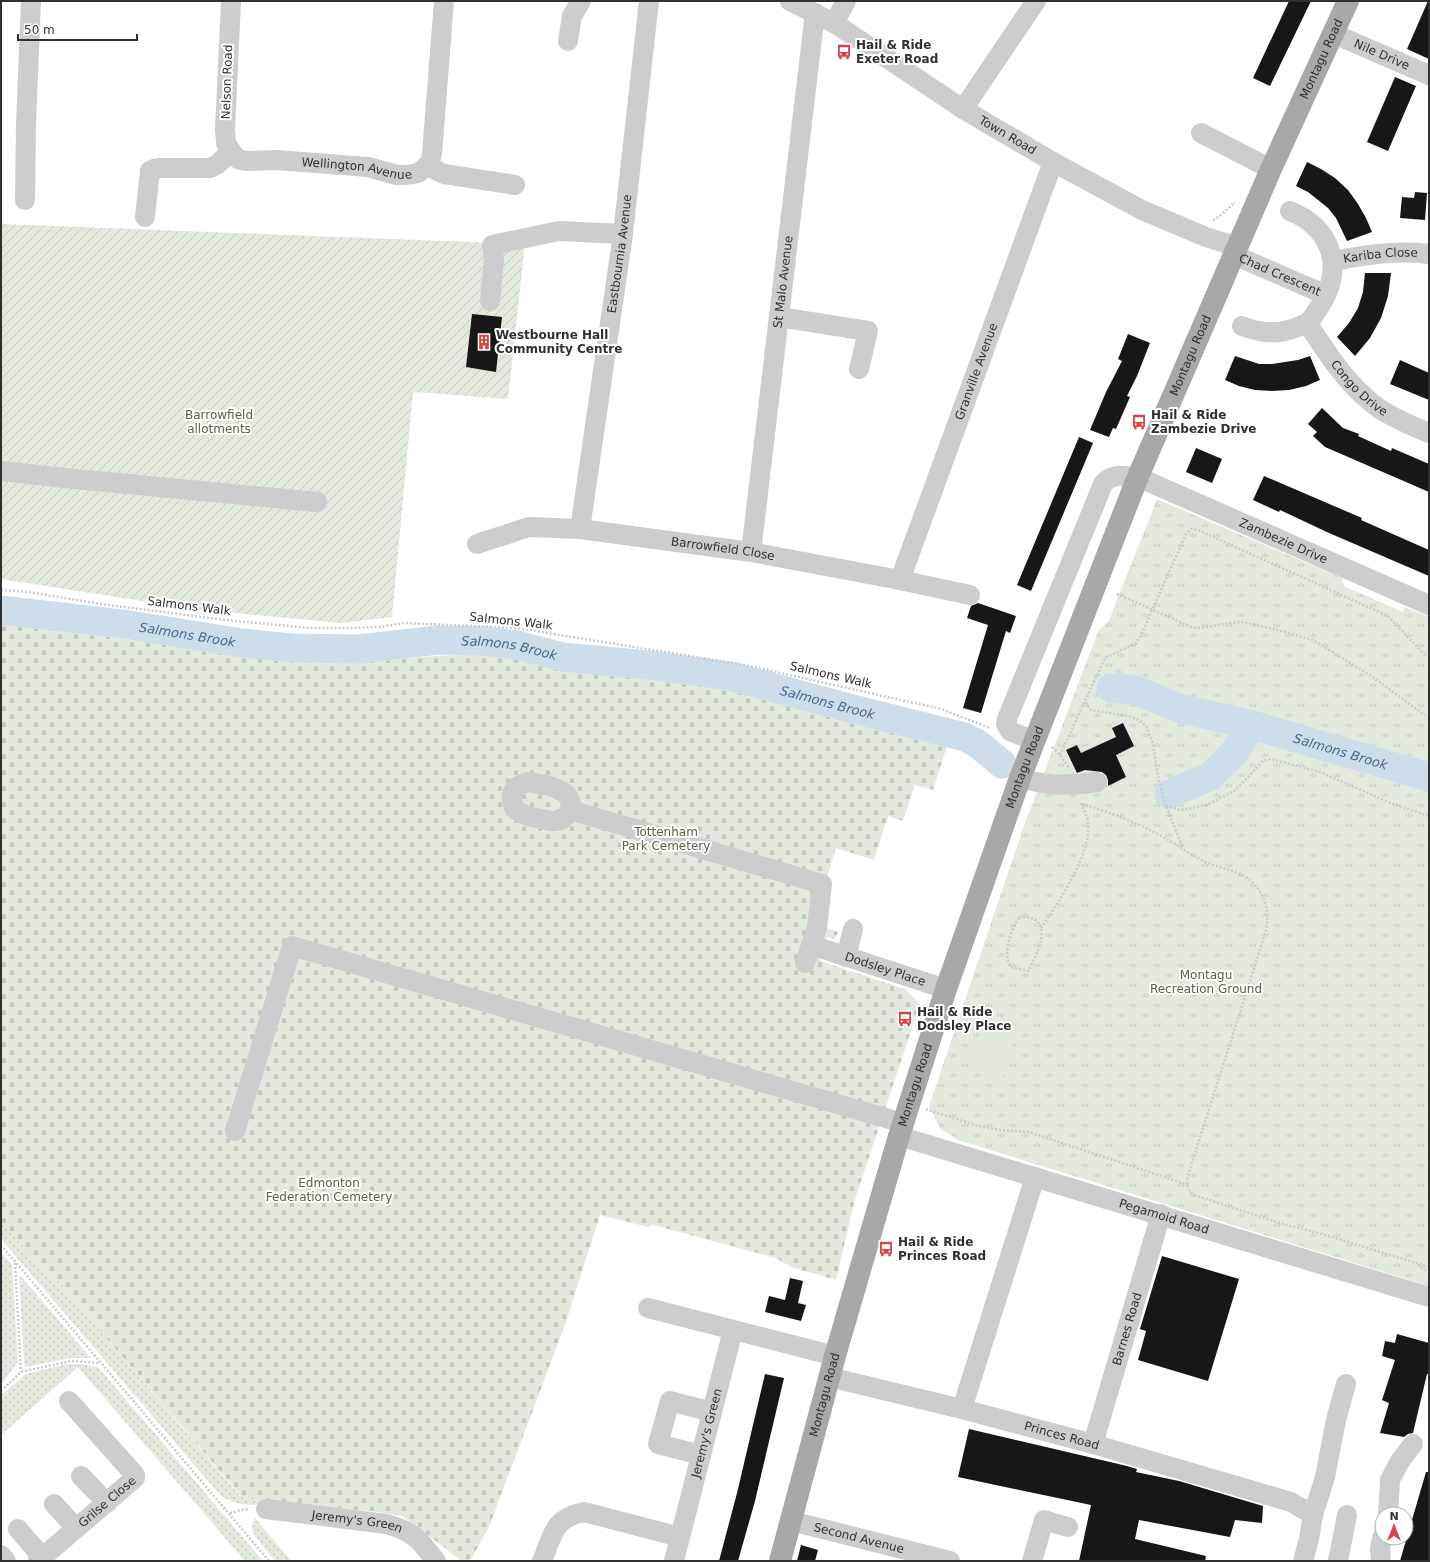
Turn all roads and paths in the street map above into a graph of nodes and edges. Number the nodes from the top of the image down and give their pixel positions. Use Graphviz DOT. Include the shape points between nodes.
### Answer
graph roads {
  1 [pos="31,1"];
  2 [pos="231,1"];
  3 [pos="444,1"];
  4 [pos="581,1"];
  5 [pos="649,1"];
  6 [pos="790,1"];
  7 [pos="846,1"];
  8 [pos="1036,1"];
  9 [pos="1348,1"];
  10 [pos="815,13"];
  11 [pos="834,23"];
  12 [pos="1334,34"];
  13 [pos="568,41"];
  14 [pos="1429,75"];
  15 [pos="963,109"];
  16 [pos="1201,133"];
  17 [pos="234,155"];
  18 [pos="1053,162"];
  19 [pos="427,166"];
  20 [pos="1271,169"];
  21 [pos="515,185"];
  22 [pos="25,200"];
  23 [pos="1236,201"];
  24 [pos="1290,212"];
  25 [pos="145,217"];
  26 [pos="1212,220"];
  27 [pos="624,234"];
  28 [pos="1236,251"];
  29 [pos="1429,254"];
  30 [pos="1333,261"];
  31 [pos="1326,295"];
  32 [pos="490,301"];
  33 [pos="779,317"];
  34 [pos="1307,323"];
  35 [pos="1242,326"];
  36 [pos="859,369"];
  37 [pos="1429,433"];
  38 [pos="1,471"];
  39 [pos="1136,479"];
  40 [pos="317,502"];
  41 [pos="580,529"];
  42 [pos="477,544"];
  43 [pos="751,552"];
  44 [pos="900,580"];
  45 [pos="1,590"];
  46 [pos="1117,594"];
  47 [pos="970,595"];
  48 [pos="1429,605"];
  49 [pos="1151,609"];
  50 [pos="1429,656"];
  51 [pos="1086,702"];
  52 [pos="1429,718"];
  53 [pos="1010,731"];
  54 [pos="1043,744"];
  55 [pos="1060,755"];
  56 [pos="1020,778"];
  57 [pos="1097,782"];
  58 [pos="1076,785"];
  59 [pos="1082,804"];
  60 [pos="1166,806"];
  61 [pos="570,810"];
  62 [pos="1429,816"];
  63 [pos="1183,848"];
  64 [pos="1041,928"];
  65 [pos="853,929"];
  66 [pos="846,957"];
  67 [pos="946,989"];
  68 [pos="924,1109"];
  69 [pos="901,1129"];
  70 [pos="235,1131"];
  71 [pos="1035,1177"];
  72 [pos="1188,1185"];
  73 [pos="1161,1214"];
  74 [pos="1,1246"];
  75 [pos="15,1262"];
  76 [pos="1418,1264"];
  77 [pos="1429,1268"];
  78 [pos="1429,1273"];
  79 [pos="1429,1297"];
  80 [pos="648,1308"];
  81 [pos="733,1330"];
  82 [pos="835,1356"];
  83 [pos="101,1363"];
  84 [pos="21,1372"];
  85 [pos="829,1377"];
  86 [pos="1346,1384"];
  87 [pos="1,1391"];
  88 [pos="69,1401"];
  89 [pos="962,1409"];
  90 [pos="712,1412"];
  91 [pos="1093,1444"];
  92 [pos="1413,1444"];
  93 [pos="701,1455"];
  94 [pos="81,1476"];
  95 [pos="106,1503"];
  96 [pos="54,1504"];
  97 [pos="1388,1506"];
  98 [pos="266,1509"];
  99 [pos="1313,1516"];
  100 [pos="1347,1516"];
  101 [pos="791,1521"];
  102 [pos="1068,1527"];
  103 [pos="76,1528"];
  104 [pos="18,1529"];
  105 [pos="680,1537"];
  106 [pos="1381,1546"];
  107 [pos="1,1555"];
  108 [pos="921,1557"];
  109 [pos="40,1559"];
  110 [pos="1308,1559"];
  111 [pos="6,1561"];
  112 [pos="269,1561"];
  113 [pos="436,1561"];
  114 [pos="542,1561"];
  115 [pos="674,1561"];
  116 [pos="780,1561"];
  117 [pos="950,1561"];
  118 [pos="1032,1561"];
  119 [pos="1338,1561"];
  120 [pos="1382,1561"];
  1 -- 22 [label="street"];
  2 -- 17 [label="street, Nelson Road" via="225,129 226,143"];
  3 -- 19 [label="street, Wellington Avenue" via="432,154"];
  4 -- 13 [label="street" via="572,16"];
  5 -- 27 [label="street, Eastbournia Avenue"];
  6 -- 10 [label="street, Town Road"];
  7 -- 11 [label="street"];
  8 -- 15 [label="street"];
  9 -- 12 [label="main road, Montagu Road"];
  10 -- 11 [label="street, Town Road"];
  10 -- 33 [label="street, St Malo Avenue"];
  11 -- 15 [label="street, Town Road"];
  12 -- 14 [label="street, Nile Drive"];
  12 -- 20 [label="main road, Montagu Road"];
  15 -- 18 [label="street, Town Road"];
  16 -- 20 [label="street"];
  17 -- 19 [label="street, Wellington Avenue" via="246,161 276,160 368,167 397,175 418,172"];
  17 -- 25 [label="street" via="210,168 162,168 150,171"];
  18 -- 28 [label="street, Town Road" via="1142,210"];
  18 -- 44 [label="street, Granville Avenue"];
  19 -- 21 [label="street" via="444,174"];
  20 -- 28 [label="main road, Montagu Road"];
  23 -- 26 [label="path"];
  24 -- 30 [label="street, Chad Crescent" via="1302,216 1314,225 1324,237"];
  27 -- 32 [label="street" via="559,231 492,245 494,260"];
  27 -- 41 [label="street, Eastbournia Avenue"];
  28 -- 31 [label="street, Chad Crescent"];
  28 -- 39 [label="main road, Montagu Road"];
  29 -- 30 [label="street, Kariba Close" via="1400,252"];
  30 -- 31 [label="street, Chad Crescent" via="1332,276"];
  31 -- 34 [label="street, Chad Crescent"];
  33 -- 36 [label="street" via="868,331"];
  33 -- 43 [label="street, St Malo Avenue"];
  34 -- 35 [label="street" via="1275,333 1256,332"];
  34 -- 37 [label="street, Congo Drive" via="1336,366 1363,395 1402,422"];
  38 -- 40 [label="street"];
  39 -- 48 [label="street, Zambezie Drive" via="1149,482"];
  39 -- 53 [label="street, Zambezie Drive" via="1115,475 1103,484 1007,719 1006,724"];
  39 -- 54 [label="main road, Montagu Road"];
  41 -- 42 [label="street, Barrowfield Close" via="529,528"];
  41 -- 43 [label="street, Barrowfield Close"];
  43 -- 44 [label="street, Barrowfield Close"];
  44 -- 47 [label="street, Barrowfield Close"];
  45 -- 53 [label="path, Salmons Walk" via="226,620 310,628 379,627 404,623 517,628 745,664 942,709 998,732"];
  46 -- 49 [label="path"];
  49 -- 50 [label="path" via="1186,534 1195,528 1388,616 1424,654"];
  49 -- 51 [label="path" via="1136,643 1106,658"];
  49 -- 52 [label="path" via="1194,628 1244,622 1313,640 1371,676"];
  51 -- 55 [label="path"];
  51 -- 60 [label="path" via="1091,710 1128,716 1146,726 1153,743 1159,782"];
  53 -- 54 [label="street"];
  54 -- 55 [label="path"];
  54 -- 56 [label="main road, Montagu Road"];
  55 -- 58 [label="path"];
  56 -- 58 [label="street" via="1039,784"];
  56 -- 67 [label="main road, Montagu Road"];
  57 -- 58 [label="street"];
  58 -- 59 [label="path"];
  59 -- 63 [label="path" via="1126,819"];
  59 -- 64 [label="path" via="1088,821 1087,841 1069,886"];
  60 -- 62 [label="path" via="1181,810 1207,805 1236,790 1263,761 1271,759 1320,772 1393,804"];
  60 -- 63 [label="path"];
  61 -- 66 [label="street, Dodsley Place" via="822,884 813,953"];
  63 -- 72 [label="path" via="1204,861 1247,878 1254,884 1265,901 1268,921 1188,1175"];
  64 -- 64 [label="path" via="1034,918 1019,917 1007,952 1011,967 1028,971 1042,937"];
  65 -- 66 [label="street"];
  66 -- 67 [label="street, Dodsley Place"];
  67 -- 69 [label="main road, Montagu Road"];
  68 -- 72 [label="path" via="975,1125 1029,1132"];
  69 -- 70 [label="street, Pegamoid Road" via="292,946"];
  69 -- 71 [label="street, Pegamoid Road"];
  69 -- 82 [label="main road, Montagu Road"];
  71 -- 73 [label="street, Pegamoid Road"];
  71 -- 89 [label="street"];
  72 -- 76 [label="path" via="1194,1195"];
  73 -- 79 [label="street, Pegamoid Road"];
  73 -- 91 [label="street, Barnes Road"];
  74 -- 75 [label="path"];
  75 -- 83 [label="path"];
  75 -- 84 [label="path"];
  76 -- 77 [label="path"];
  76 -- 78 [label="path"];
  80 -- 81 [label="street"];
  81 -- 82 [label="street"];
  81 -- 90 [label="street, Jeremy's Green"];
  82 -- 85 [label="main road, Montagu Road"];
  83 -- 84 [label="path" via="70,1361"];
  83 -- 112 [label="path"];
  84 -- 87 [label="path"];
  85 -- 89 [label="street, Princes Road"];
  85 -- 101 [label="main road, Montagu Road"];
  86 -- 99 [label="street" via="1336,1420 1326,1477"];
  88 -- 95 [label="street, Grilse Close" via="135,1475 133,1481"];
  89 -- 91 [label="street, Princes Road"];
  90 -- 93 [label="street, Jeremy's Green"];
  90 -- 93 [label="street" via="670,1401 658,1444"];
  91 -- 99 [label="street, Princes Road" via="1292,1502"];
  92 -- 97 [label="street" via="1390,1480"];
  93 -- 105 [label="street, Jeremy's Green"];
  94 -- 95 [label="street"];
  95 -- 103 [label="street, Grilse Close"];
  96 -- 103 [label="street"];
  98 -- 113 [label="street, Jeremy's Green" via="386,1524 413,1534"];
  99 -- 110 [label="street"];
  100 -- 119 [label="street"];
  101 -- 108 [label="street, Second Avenue"];
  101 -- 116 [label="main road, Montagu Road"];
  102 -- 118 [label="street" via="1044,1520"];
  103 -- 109 [label="street, Grilse Close"];
  104 -- 109 [label="street"];
  105 -- 114 [label="street" via="584,1512 564,1518 556,1526"];
  105 -- 115 [label="street, Jeremy's Green"];
  106 -- 120 [label="street"];
  107 -- 111 [label="street"];
  108 -- 117 [label="street, Second Avenue"];
}
